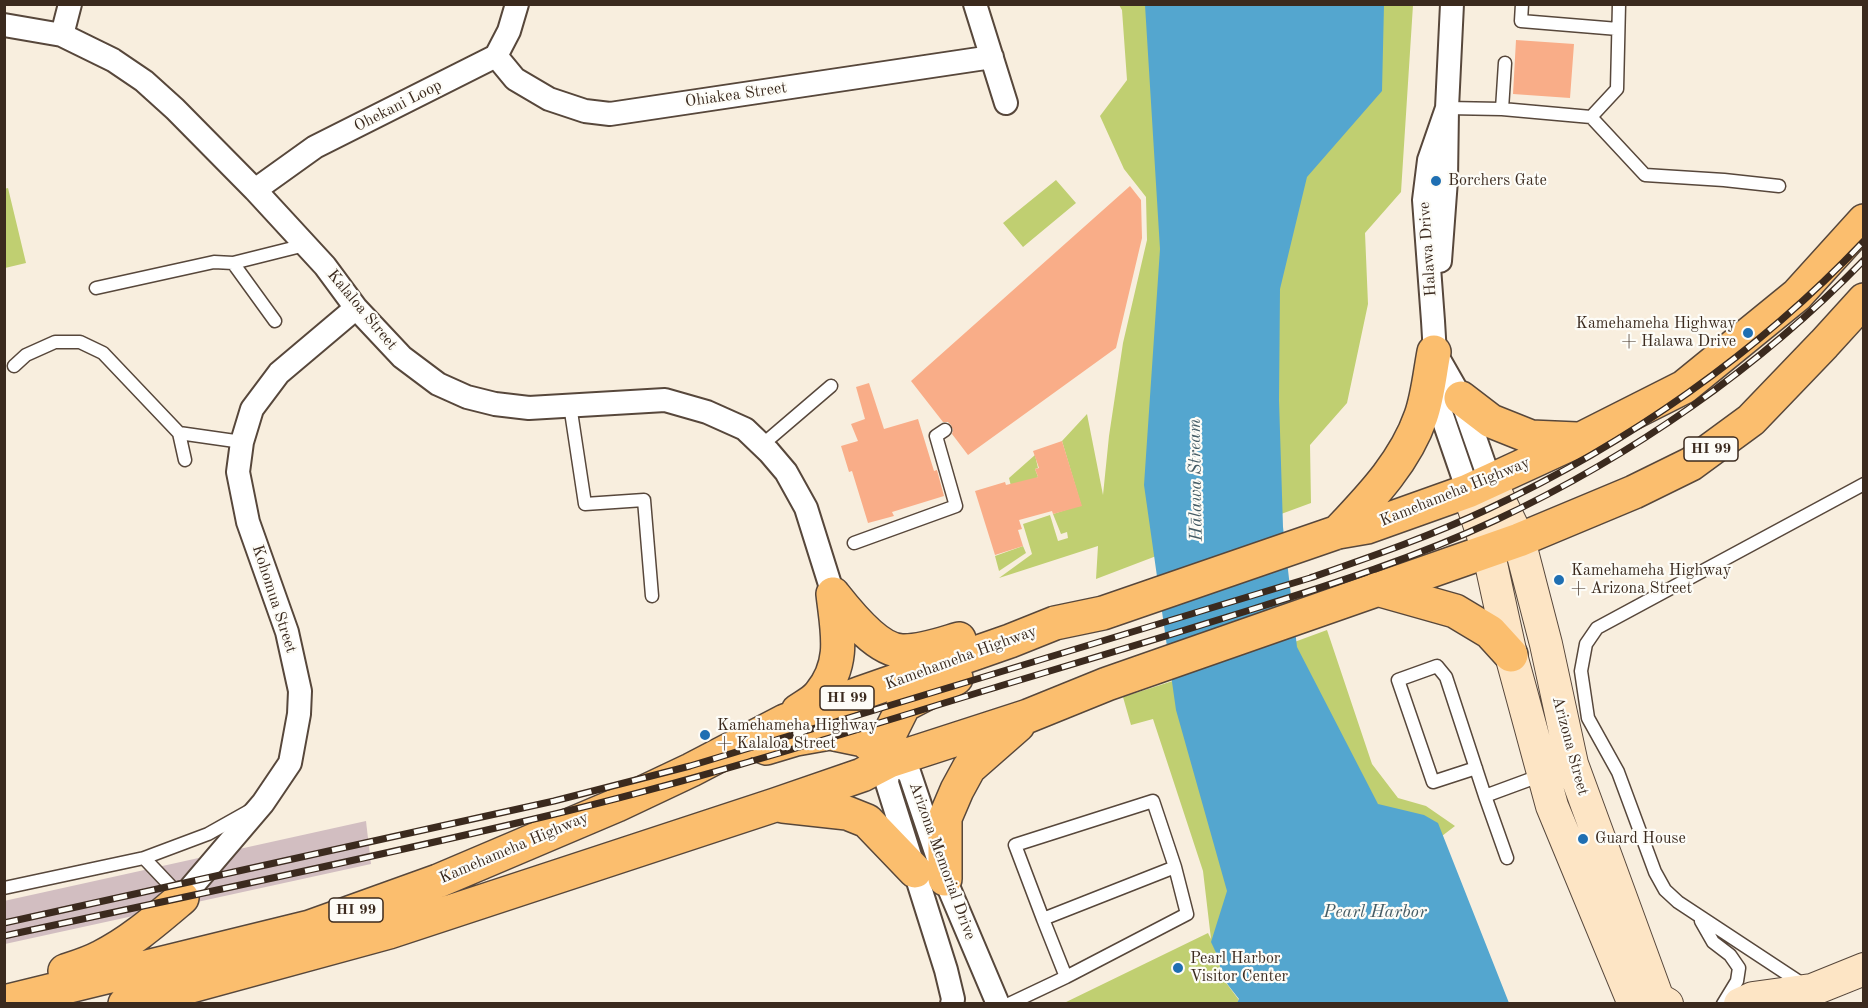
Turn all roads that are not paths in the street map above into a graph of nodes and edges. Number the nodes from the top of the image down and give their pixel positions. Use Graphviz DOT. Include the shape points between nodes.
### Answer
graph roads {
  1 [pos="70,4"];
  2 [pos="517,4"];
  3 [pos="975,4"];
  4 [pos="1452,4"];
  5 [pos="1522,4"];
  6 [pos="1619,4"];
  7 [pos="4,25"];
  8 [pos="1618,28"];
  9 [pos="62,35"];
  10 [pos="496,56"];
  11 [pos="992,57"];
  12 [pos="1505,63"];
  13 [pos="1006,103"];
  14 [pos="1447,108"];
  15 [pos="1502,109"];
  16 [pos="1591,117"];
  17 [pos="1779,186"];
  18 [pos="255,190"];
  19 [pos="1863,221"];
  20 [pos="305,245"];
  21 [pos="233,262"];
  22 [pos="96,288"];
  23 [pos="1863,300"];
  24 [pos="356,308"];
  25 [pos="275,321"];
  26 [pos="1434,337"];
  27 [pos="14,366"];
  28 [pos="831,386"];
  29 [pos="1461,398"];
  30 [pos="570,405"];
  31 [pos="945,430"];
  32 [pos="179,433"];
  33 [pos="1581,439"];
  34 [pos="242,442"];
  35 [pos="762,445"];
  36 [pos="185,460"];
  37 [pos="1863,484"];
  38 [pos="1479,486"];
  39 [pos="1323,536"];
  40 [pos="1519,540"];
  41 [pos="854,543"];
  42 [pos="1488,550"];
  43 [pos="1377,589"];
  44 [pos="833,594"];
  45 [pos="652,596"];
  46 [pos="1055,623"];
  47 [pos="1010,641"];
  48 [pos="1511,655"];
  49 [pos="1028,716"];
  50 [pos="785,721"];
  51 [pos="890,761"];
  52 [pos="1476,768"];
  53 [pos="691,770"];
  54 [pos="1557,770"];
  55 [pos="1485,796"];
  56 [pos="263,803"];
  57 [pos="775,805"];
  58 [pos="144,858"];
  59 [pos="1508,858"];
  60 [pos="1175,867"];
  61 [pos="930,875"];
  62 [pos="4,888"];
  63 [pos="182,898"];
  64 [pos="1699,917"];
  65 [pos="1043,919"];
  66 [pos="1863,969"];
  67 [pos="1066,977"];
  68 [pos="1801,997"];
  69 [pos="6,1001"];
  70 [pos="1654,1002"];
  71 [pos="125,1004"];
  72 [pos="952,1004"];
  73 [pos="998,1004"];
  74 [pos="1009,1004"];
  75 [pos="1724,1004"];
  76 [pos="1740,1004"];
  1 -- 9 [label="street"];
  2 -- 10 [label="street"];
  3 -- 11 [label="street"];
  4 -- 14 [label="street, Halawa Drive"];
  5 -- 8 [label="lane" via="1521,21"];
  6 -- 8 [label="lane"];
  7 -- 9 [label="street, Kalaloa Street"];
  8 -- 16 [label="lane" via="1617,89"];
  9 -- 18 [label="street, Kalaloa Street" via="113,60 144,81"];
  10 -- 11 [label="street, Ohiakea Street" via="515,80 549,99 585,111 610,114"];
  10 -- 18 [label="street, Ohekani Loop" via="315,147"];
  11 -- 13 [label="street"];
  12 -- 15 [label="lane"];
  14 -- 15 [label="lane"];
  14 -- 26 [label="street, Halawa Drive" via="1446,180"];
  15 -- 16 [label="lane"];
  16 -- 17 [label="lane" via="1645,175"];
  18 -- 20 [label="street, Kalaloa Street"];
  19 -- 33 [label="main road, Kamehameha Highway / HI 99" via="1797,295 1684,387"];
  20 -- 21 [label="lane"];
  20 -- 24 [label="street, Kalaloa Street"];
  21 -- 22 [label="lane" via="214,262"];
  21 -- 25 [label="lane"];
  23 -- 40 [label="main road, Kamehameha Highway / HI 99" via="1751,420 1691,464"];
  24 -- 30 [label="street, Kalaloa Street" via="402,357 438,384 495,404 529,408"];
  24 -- 34 [label="street, Kohomua Street" via="279,373 252,409"];
  26 -- 29 [label="street"];
  26 -- 38 [label="street, Halawa Drive" via="1438,404"];
  26 -- 39 [label="main road" via="1421,415 1403,456 1373,495"];
  27 -- 32 [label="lane" via="26,355 55,342 80,342 103,353"];
  28 -- 35 [label="lane"];
  29 -- 33 [label="main road" via="1491,421 1531,437"];
  29 -- 38 [label="street"];
  30 -- 35 [label="street, Kalaloa Street" via="665,400 707,412 745,429"];
  30 -- 45 [label="lane" via="585,504 644,500"];
  31 -- 41 [label="lane" via="936,436 956,506"];
  32 -- 34 [label="lane"];
  32 -- 36 [label="lane"];
  33 -- 38 [label="main road, Kamehameha Highway / HI 99"];
  34 -- 56 [label="street, Kohomua Street" via="237,472 248,522 287,632 300,691 290,763"];
  35 -- 44 [label="street, Kalaloa Street" via="786,472 806,508"];
  37 -- 64 [label="lane" via="1597,628 1586,644 1581,670 1588,718 1618,772 1665,890"];
  38 -- 39 [label="main road, Kamehameha Highway / HI 99" via="1366,527"];
  38 -- 40 [label="street, Arizona Street"];
  38 -- 42 [label="street, Arizona Street"];
  39 -- 46 [label="main road, Kamehameha Highway / HI 99" via="1103,613"];
  40 -- 42 [label="main road, Kamehameha Highway / HI 99"];
  40 -- 54 [label="street, Arizona Street" via="1546,644"];
  42 -- 43 [label="main road, Kamehameha Highway / HI 99"];
  42 -- 48 [label="street, Arizona Street"];
  43 -- 48 [label="main road" via="1455,611 1490,632"];
  43 -- 49 [label="main road, Kamehameha Highway / HI 99" via="1107,684"];
  44 -- 46 [label="main road" via="877,642 902,651 931,647 996,627"];
  44 -- 50 [label="main road" via="839,645 832,675 819,695"];
  46 -- 47 [label="main road, Kamehameha Highway / HI 99"];
  47 -- 50 [label="main road, Kamehameha Highway / HI 99"];
  47 -- 51 [label="main road" via="961,676 904,705 890,733"];
  48 -- 54 [label="street, Arizona Street"];
  49 -- 51 [label="main road, Kamehameha Highway / HI 99"];
  49 -- 61 [label="main road" via="969,768 945,819"];
  50 -- 53 [label="main road, Kamehameha Highway / HI 99"];
  51 -- 53 [label="main road" via="864,740 830,733"];
  51 -- 57 [label="main road, Kamehameha Highway / HI 99"];
  51 -- 61 [label="street, Arizona Memorial Drive" via="887,783"];
  51 -- 61 [label="street, Arizona Memorial Drive" via="909,772"];
  52 -- 52 [label="lane" via="1446,677 1437,666 1398,680 1433,782"];
  52 -- 55 [label="lane"];
  53 -- 69 [label="main road, Kamehameha Highway / HI 99" via="438,881 310,927"];
  54 -- 55 [label="lane"];
  54 -- 70 [label="street, Arizona Street" via="1552,806"];
  55 -- 59 [label="lane"];
  56 -- 58 [label="lane" via="208,834"];
  56 -- 63 [label="street, Kohomua Street"];
  57 -- 61 [label="main road" via="847,813 867,821"];
  57 -- 71 [label="main road, Kamehameha Highway / HI 99" via="389,932"];
  58 -- 62 [label="lane"];
  58 -- 63 [label="lane"];
  60 -- 65 [label="lane"];
  60 -- 65 [label="lane" via="1153,801 1015,845"];
  60 -- 67 [label="lane" via="1187,914"];
  61 -- 72 [label="street, Arizona Memorial Drive"];
  61 -- 73 [label="street, Arizona Memorial Drive"];
  63 -- 69 [label="main road" via="138,934 100,958 45,979"];
  64 -- 68 [label="lane"];
  64 -- 75 [label="lane" via="1713,942 1739,968 1737,981"];
  65 -- 67 [label="lane"];
  66 -- 68 [label="street"];
  67 -- 74 [label="lane"];
  68 -- 76 [label="street" via="1753,998"];
}
